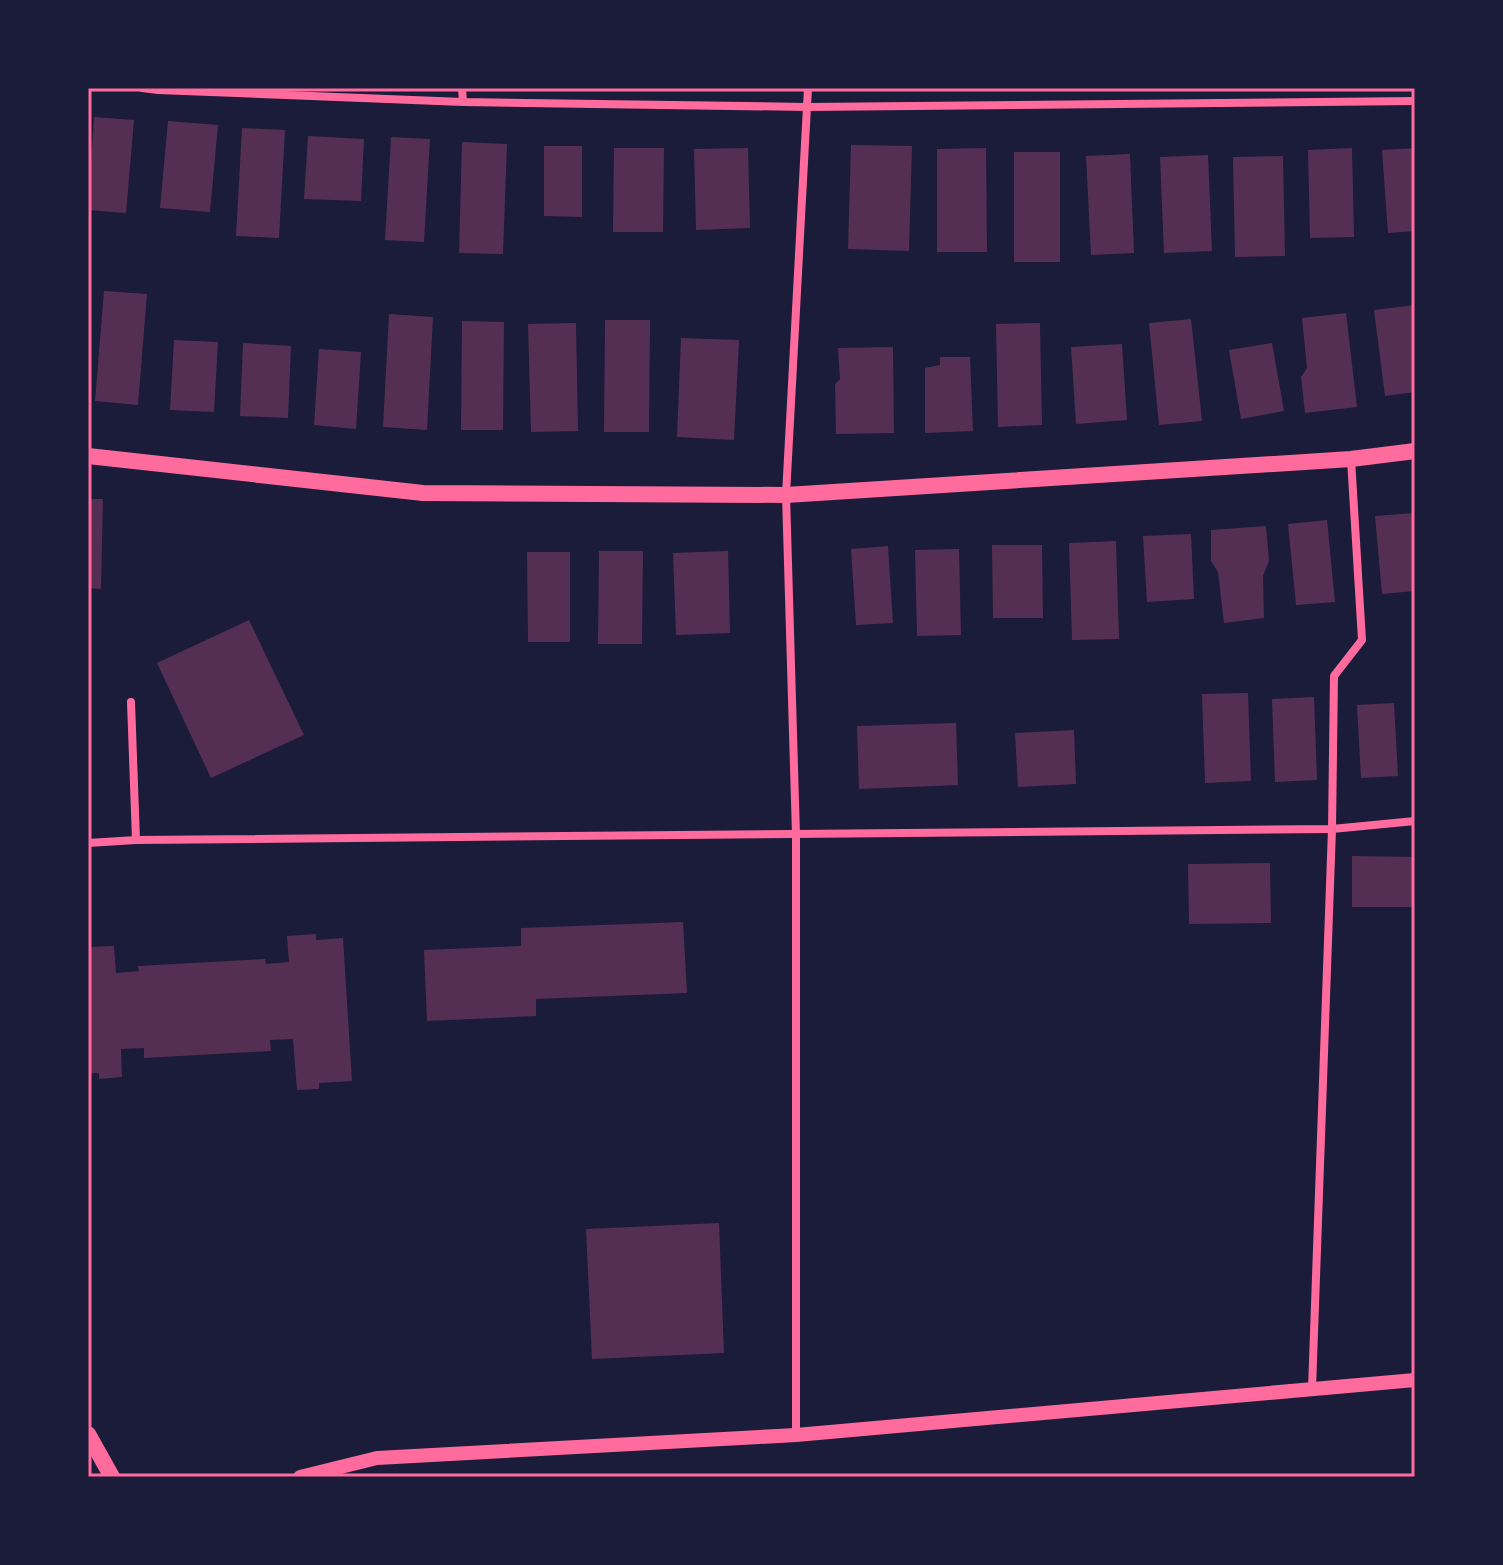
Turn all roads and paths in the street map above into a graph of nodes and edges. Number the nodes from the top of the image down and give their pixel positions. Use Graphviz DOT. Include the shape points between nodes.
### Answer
graph roads {
  1 [pos="142,88"];
  2 [pos="462,88"];
  3 [pos="808,88"];
  4 [pos="158,89"];
  5 [pos="1415,101"];
  6 [pos="463,102"];
  7 [pos="807,107"];
  8 [pos="1415,451"];
  9 [pos="88,456"];
  10 [pos="1351,459"];
  11 [pos="786,495"];
  12 [pos="131,702"];
  13 [pos="1415,821"];
  14 [pos="1332,829"];
  15 [pos="796,835"];
  16 [pos="136,840"];
  17 [pos="88,843"];
  18 [pos="1415,1380"];
  19 [pos="1312,1389"];
  20 [pos="88,1434"];
  21 [pos="796,1435"];
  22 [pos="112,1477"];
  23 [pos="300,1477"];
  1 -- 4 [label="street"];
  2 -- 6 [label="street"];
  3 -- 7 [label="street"];
  4 -- 6 [label="street"];
  5 -- 7 [label="street"];
  6 -- 7 [label="street"];
  7 -- 11 [label="street"];
  8 -- 10 [label="main road"];
  9 -- 11 [label="main road" via="423,493"];
  10 -- 11 [label="main road"];
  10 -- 14 [label="street" via="1362,640 1334,676"];
  11 -- 15 [label="street"];
  12 -- 16 [label="street"];
  13 -- 14 [label="street"];
  14 -- 15 [label="street"];
  14 -- 19 [label="street"];
  15 -- 16 [label="street"];
  15 -- 21 [label="street"];
  16 -- 17 [label="street"];
  18 -- 19 [label="street"];
  19 -- 21 [label="street"];
  20 -- 22 [label="main road"];
  21 -- 23 [label="street" via="377,1458"];
}
